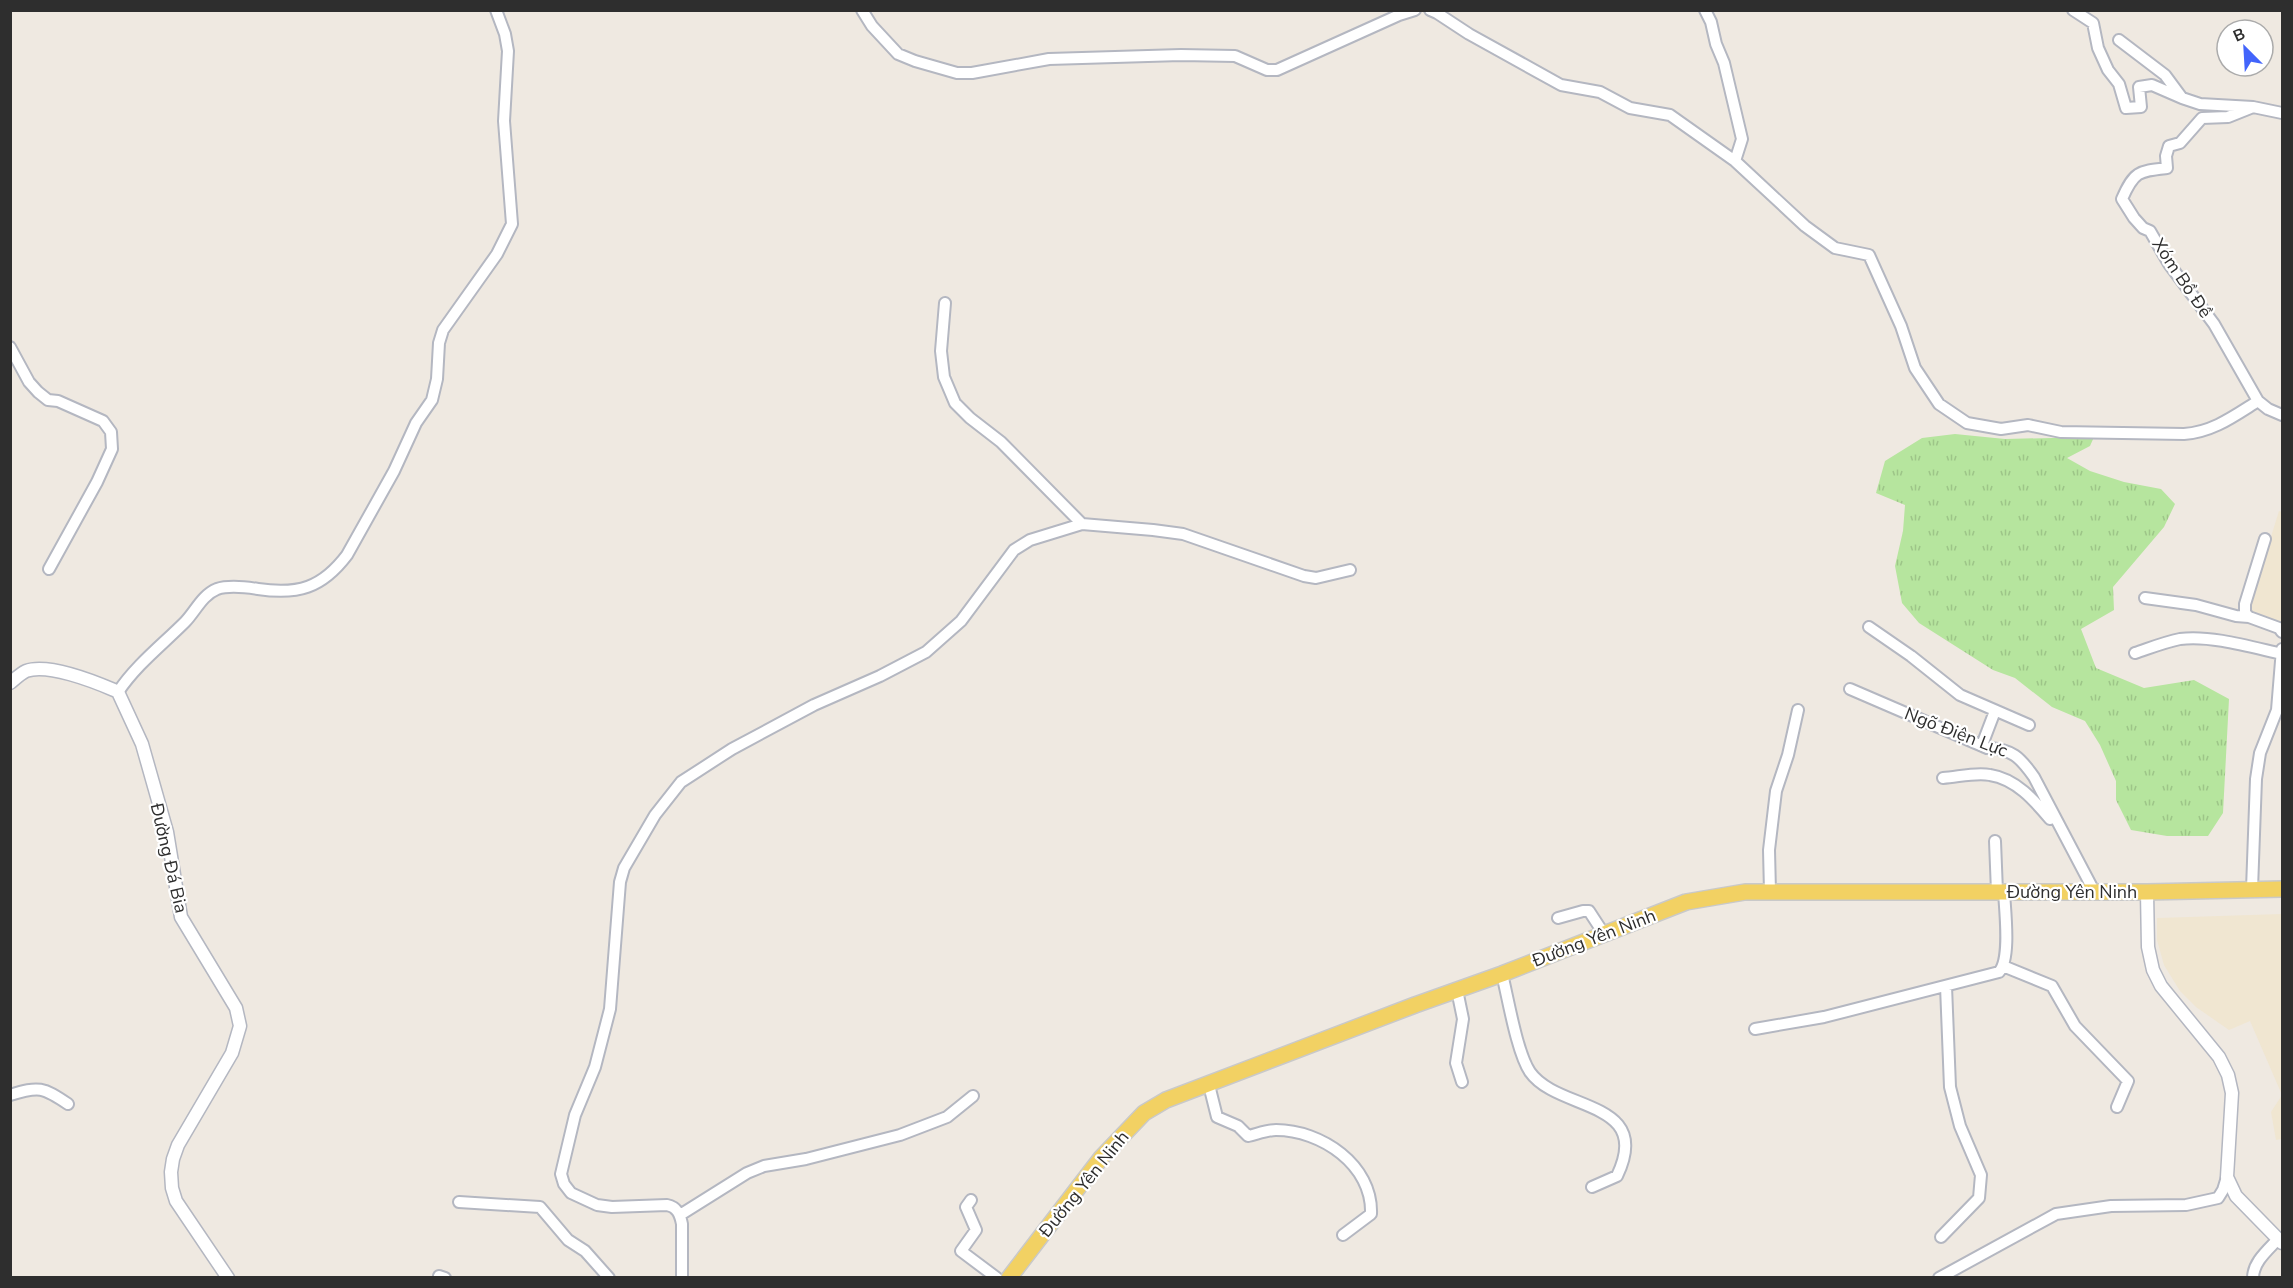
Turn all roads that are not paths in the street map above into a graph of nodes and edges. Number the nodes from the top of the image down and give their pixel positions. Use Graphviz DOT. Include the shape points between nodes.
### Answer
graph roads {
  1 [pos="496,10"];
  2 [pos="862,10"];
  3 [pos="1415,10"];
  4 [pos="1430,10"];
  5 [pos="1705,10"];
  6 [pos="2073,10"];
  7 [pos="2119,40"];
  8 [pos="2182,98"];
  9 [pos="2253,107"];
  10 [pos="2283,114"];
  11 [pos="1736,161"];
  12 [pos="945,303"];
  13 [pos="10,347"];
  14 [pos="2258,401"];
  15 [pos="2283,415"];
  16 [pos="1082,524"];
  17 [pos="2265,539"];
  18 [pos="49,569"];
  19 [pos="1350,570"];
  20 [pos="2145,598"];
  21 [pos="2248,616"];
  22 [pos="1869,627"];
  23 [pos="2283,632"];
  24 [pos="2283,649"];
  25 [pos="2135,653"];
  26 [pos="2282,654"];
  27 [pos="10,683"];
  28 [pos="1850,689"];
  29 [pos="118,692"];
  30 [pos="1798,710"];
  31 [pos="1995,711"];
  32 [pos="2029,725"];
  33 [pos="1982,745"];
  34 [pos="1943,778"];
  35 [pos="2066,838"];
  36 [pos="1995,842"];
  37 [pos="2252,889"];
  38 [pos="2283,889"];
  39 [pos="2094,891"];
  40 [pos="1770,892"];
  41 [pos="2000,892"];
  42 [pos="2147,892"];
  43 [pos="1558,918"];
  44 [pos="1604,934"];
  45 [pos="2003,966"];
  46 [pos="1502,974"];
  47 [pos="1946,986"];
  48 [pos="1456,990"];
  49 [pos="1755,1029"];
  50 [pos="1462,1082"];
  51 [pos="1209,1085"];
  52 [pos="10,1095"];
  53 [pos="974,1096"];
  54 [pos="68,1104"];
  55 [pos="2117,1107"];
  56 [pos="2227,1177"];
  57 [pos="1592,1187"];
  58 [pos="971,1200"];
  59 [pos="459,1202"];
  60 [pos="680,1215"];
  61 [pos="1343,1235"];
  62 [pos="1941,1237"];
  63 [pos="2280,1241"];
  64 [pos="228,1278"];
  65 [pos="609,1278"];
  66 [pos="682,1278"];
  67 [pos="996,1278"];
  68 [pos="1009,1278"];
  69 [pos="1939,1278"];
  70 [pos="2253,1278"];
  1 -- 29 [label="street" via="508,51 504,121 512,216 508,235 443,330 432,400 416,423 394,471 347,555 323,578 301,591 218,588 205,597"];
  2 -- 3 [label="street" via="898,54 957,74 1049,59 1181,55 1235,56 1267,70 1277,70"];
  4 -- 11 [label="street" via="1561,85 1600,92 1630,108 1670,115"];
  5 -- 11 [label="street" via="1724,63 1742,139"];
  6 -- 8 [label="street" via="2093,23 2098,48 2119,84 2126,108 2141,107 2139,87 2152,85"];
  7 -- 8 [label="street" via="2165,75"];
  8 -- 9 [label="street" via="2200,104"];
  9 -- 10 [label="street"];
  9 -- 14 [label="street, Xóm Bồ Đề" via="2228,117 2202,118 2180,143 2169,146 2167,168 2142,171 2134,177 2122,199 2134,218 2150,231 2169,264 2214,324"];
  11 -- 14 [label="street" via="1805,226 1835,248 1869,255 1915,368 1939,404 1966,423 2001,429 2028,425 2061,432 2190,434 2214,428"];
  12 -- 16 [label="street" via="942,360 955,404 1001,442"];
  13 -- 18 [label="street" via="38,392 48,400 103,421 111,432 112,449"];
  14 -- 15 [label="street"];
  16 -- 19 [label="street" via="1183,534 1304,576 1316,578"];
  16 -- 60 [label="street" via="1022,544 936,646 780,723 681,782 624,868 610,1009 595,1067 575,1115 561,1174 571,1193 597,1205 612,1208 667,1204"];
  17 -- 21 [label="street" via="2245,604"];
  20 -- 21 [label="street"];
  21 -- 23 [label="street"];
  22 -- 31 [label="street" via="1960,695"];
  24 -- 26 [label="street"];
  25 -- 26 [label="street" via="2173,641 2210,639"];
  26 -- 37 [label="street" via="2277,710 2260,753 2256,779"];
  27 -- 29 [label="street" via="24,672 38,669 60,671"];
  28 -- 33 [label="street, Ngõ Điện Lực"];
  29 -- 64 [label="street, Đường Đá Bia" via="142,744 167,832 181,917 239,1018 232,1053 178,1145 171,1172 176,1201"];
  30 -- 40 [label="street" via="1776,791 1769,850"];
  31 -- 32 [label="street"];
  31 -- 33 [label="street"];
  33 -- 35 [label="street, Ngõ Điện Lực" via="2005,748 2023,761"];
  34 -- 35 [label="street" via="1988,774 2001,778 2033,799"];
  35 -- 39 [label="street, Ngõ Điện Lực"];
  36 -- 41 [label="street"];
  37 -- 38 [label="main road, Đường Yên Ninh"];
  37 -- 42 [label="main road, Đường Yên Ninh"];
  39 -- 41 [label="main road, Đường Yên Ninh"];
  39 -- 42 [label="main road, Đường Yên Ninh"];
  40 -- 41 [label="main road, Đường Yên Ninh"];
  40 -- 44 [label="main road, Đường Yên Ninh" via="1686,902"];
  41 -- 45 [label="street" via="2006,953"];
  42 -- 56 [label="street" via="2148,947 2153,970 2161,986 2219,1057 2228,1075 2232,1093"];
  43 -- 44 [label="street" via="1589,911"];
  44 -- 46 [label="main road, Đường Yên Ninh"];
  45 -- 47 [label="street" via="1994,974"];
  45 -- 55 [label="street" via="2052,986 2075,1026 2128,1081"];
  46 -- 48 [label="main road, Đường Yên Ninh"];
  46 -- 57 [label="street" via="1530,1071 1549,1088 1608,1115 1622,1131 1624,1149 1617,1176"];
  47 -- 49 [label="street" via="1824,1017"];
  47 -- 62 [label="street" via="1950,1087 1960,1126 1981,1175 1979,1198"];
  48 -- 50 [label="street" via="1463,1019 1456,1063"];
  48 -- 51 [label="main road, Đường Yên Ninh"];
  51 -- 61 [label="street" via="1217,1117 1238,1126 1248,1136 1274,1130 1297,1132 1329,1145 1356,1168 1371,1214"];
  51 -- 68 [label="main road, Đường Yên Ninh" via="1166,1100 1131,1125"];
  52 -- 54 [label="street" via="31,1088 43,1089"];
  53 -- 60 [label="street" via="947,1117 900,1135 764,1166"];
  56 -- 63 [label="street" via="2236,1196"];
  56 -- 69 [label="street" via="2218,1198 2186,1205 2111,1206 2056,1214"];
  58 -- 67 [label="street" via="966,1211 975,1230 962,1251"];
  59 -- 65 [label="street" via="540,1207"];
  60 -- 66 [label="street"];
  63 -- 70 [label="street" via="2256,1263"];
}
